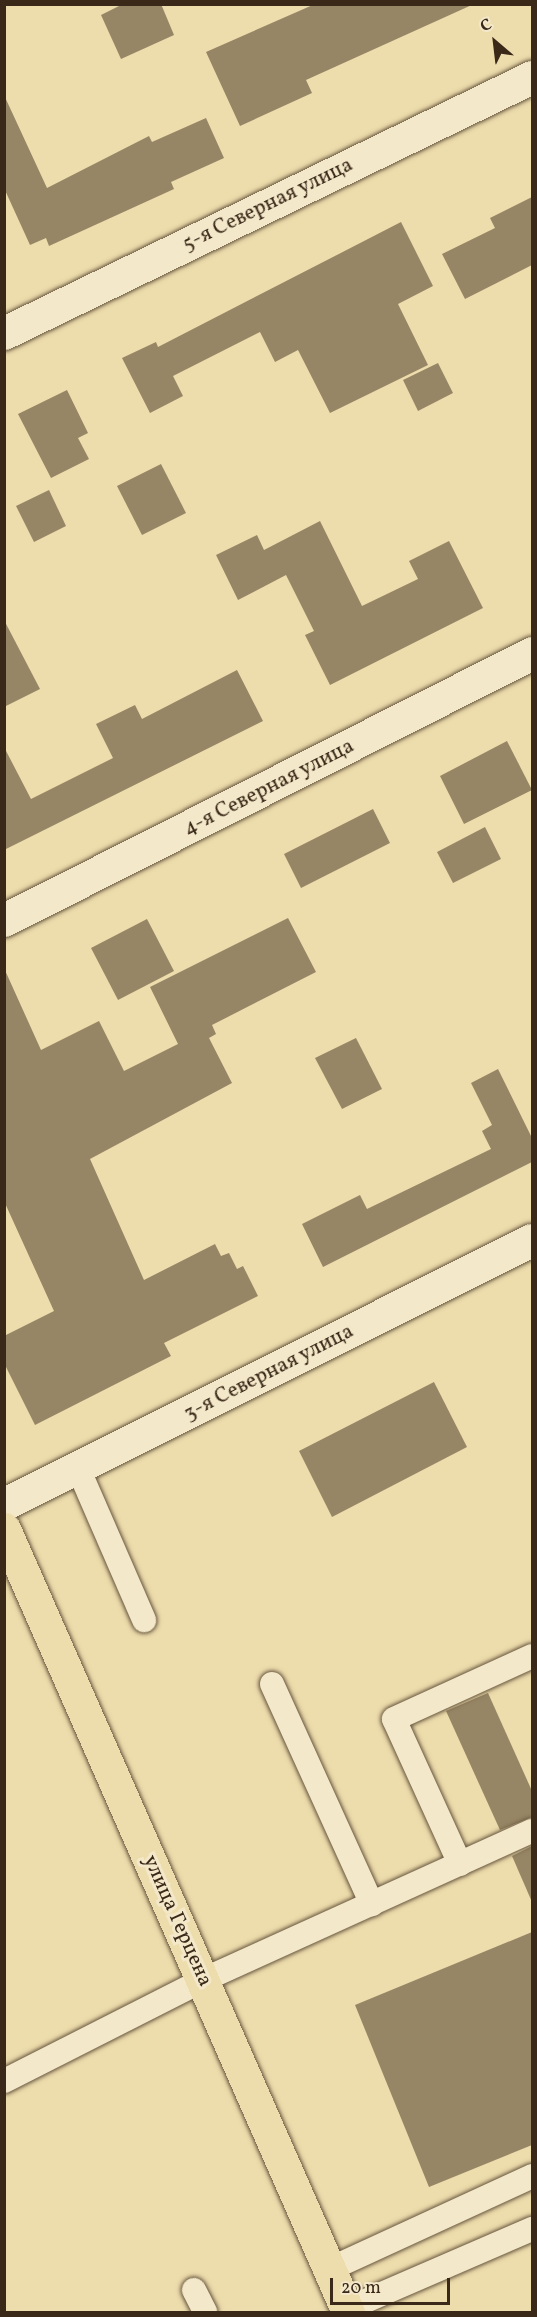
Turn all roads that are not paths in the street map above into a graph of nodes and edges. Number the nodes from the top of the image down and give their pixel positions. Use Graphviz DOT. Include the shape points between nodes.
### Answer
graph roads {
  1 [pos="532,77"];
  2 [pos="4,333"];
  3 [pos="532,653"];
  4 [pos="4,920"];
  5 [pos="532,1240"];
  6 [pos="78,1468"];
  7 [pos="4,1504"];
  8 [pos="4,1529"];
  9 [pos="144,1620"];
  10 [pos="532,1656"];
  11 [pos="272,1684"];
  12 [pos="532,1831"];
  13 [pos="460,1864"];
  14 [pos="372,1904"];
  15 [pos="203,1980"];
  16 [pos="4,2080"];
  17 [pos="532,2176"];
  18 [pos="532,2229"];
  19 [pos="328,2270"];
  20 [pos="194,2290"];
  21 [pos="348,2311"];
  22 [pos="204,2313"];
  1 -- 2 [label="street, 5-я Северная улица"];
  3 -- 4 [label="street, 4-я Северная улица"];
  5 -- 6 [label="street, 3-я Северная улица"];
  6 -- 7 [label="street, 3-я Северная улица"];
  6 -- 9 [label="lane"];
  8 -- 15 [label="main road, улица Герцена"];
  10 -- 13 [label="lane" via="394,1719"];
  11 -- 14 [label="lane"];
  12 -- 13 [label="lane"];
  13 -- 14 [label="lane"];
  14 -- 15 [label="lane"];
  15 -- 16 [label="lane"];
  15 -- 19 [label="main road, улица Герцена"];
  17 -- 19 [label="lane"];
  18 -- 21 [label="lane"];
  19 -- 21 [label="main road, улица Герцена"];
  20 -- 22 [label="lane"];
}
